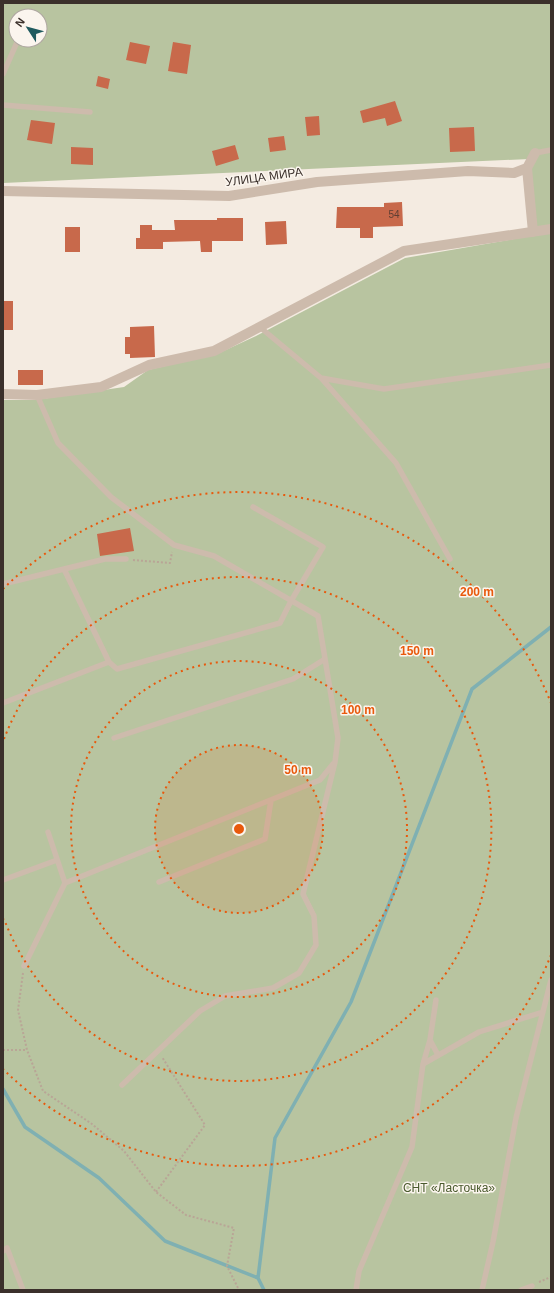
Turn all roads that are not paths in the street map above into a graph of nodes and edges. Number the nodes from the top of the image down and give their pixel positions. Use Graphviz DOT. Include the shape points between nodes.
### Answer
graph roads {
  1 [pos="14,48"];
  2 [pos="3,74"];
  3 [pos="3,106"];
  4 [pos="90,112"];
  5 [pos="551,150"];
  6 [pos="535,153"];
  7 [pos="527,168"];
  8 [pos="3,191"];
  9 [pos="551,229"];
  10 [pos="532,232"];
  11 [pos="260,328"];
  12 [pos="551,365"];
  13 [pos="321,378"];
  14 [pos="3,394"];
  15 [pos="37,394"];
  16 [pos="253,507"];
  17 [pos="126,559"];
  18 [pos="450,559"];
  19 [pos="64,569"];
  20 [pos="3,584"];
  21 [pos="291,601"];
  22 [pos="325,659"];
  23 [pos="109,662"];
  24 [pos="3,704"];
  25 [pos="114,738"];
  26 [pos="335,762"];
  27 [pos="271,800"];
  28 [pos="48,832"];
  29 [pos="57,860"];
  30 [pos="3,880"];
  31 [pos="159,882"];
  32 [pos="65,883"];
  33 [pos="24,966"];
  34 [pos="551,980"];
  35 [pos="436,1000"];
  36 [pos="543,1012"];
  37 [pos="430,1040"];
  38 [pos="438,1055"];
  39 [pos="423,1064"];
  40 [pos="122,1085"];
  41 [pos="3,1251"];
  42 [pos="532,1286"];
  43 [pos="23,1290"];
  44 [pos="356,1290"];
  45 [pos="482,1290"];
  46 [pos="521,1290"];
  1 -- 2 [label="lane"];
  3 -- 4 [label="lane"];
  5 -- 6 [label="lane"];
  6 -- 7 [label="street"];
  7 -- 8 [label="street, УЛИЦА МИРА" via="514,173 468,171 317,182 229,196"];
  7 -- 10 [label="street"];
  9 -- 10 [label="street"];
  10 -- 11 [label="street" via="404,251"];
  11 -- 13 [label="lane"];
  11 -- 15 [label="street" via="214,351 149,365 101,387"];
  12 -- 13 [label="lane" via="384,389"];
  13 -- 18 [label="lane" via="396,463"];
  14 -- 15 [label="street"];
  15 -- 21 [label="lane" via="58,442 111,497 174,546 214,556"];
  16 -- 21 [label="lane" via="322,547"];
  17 -- 19 [label="lane" via="105,559"];
  19 -- 20 [label="lane"];
  19 -- 23 [label="lane"];
  21 -- 22 [label="lane" via="318,616"];
  21 -- 23 [label="lane" via="280,623 116,669"];
  22 -- 25 [label="lane" via="293,679"];
  22 -- 26 [label="lane" via="338,738"];
  23 -- 24 [label="lane"];
  26 -- 27 [label="lane" via="320,780"];
  26 -- 40 [label="lane" via="302,894 314,916 316,945 299,974 273,988 225,996 200,1011"];
  27 -- 31 [label="lane" via="265,839"];
  27 -- 32 [label="lane"];
  28 -- 29 [label="lane"];
  29 -- 30 [label="lane"];
  29 -- 32 [label="lane"];
  32 -- 33 [label="lane"];
  34 -- 36 [label="lane"];
  35 -- 37 [label="lane"];
  36 -- 38 [label="lane" via="479,1032"];
  36 -- 45 [label="lane" via="516,1118"];
  37 -- 38 [label="lane"];
  37 -- 39 [label="lane"];
  38 -- 39 [label="lane"];
  39 -- 44 [label="lane" via="412,1147 359,1271"];
  41 -- 43 [label="lane" via="7,1248"];
  42 -- 46 [label="lane"];
}
